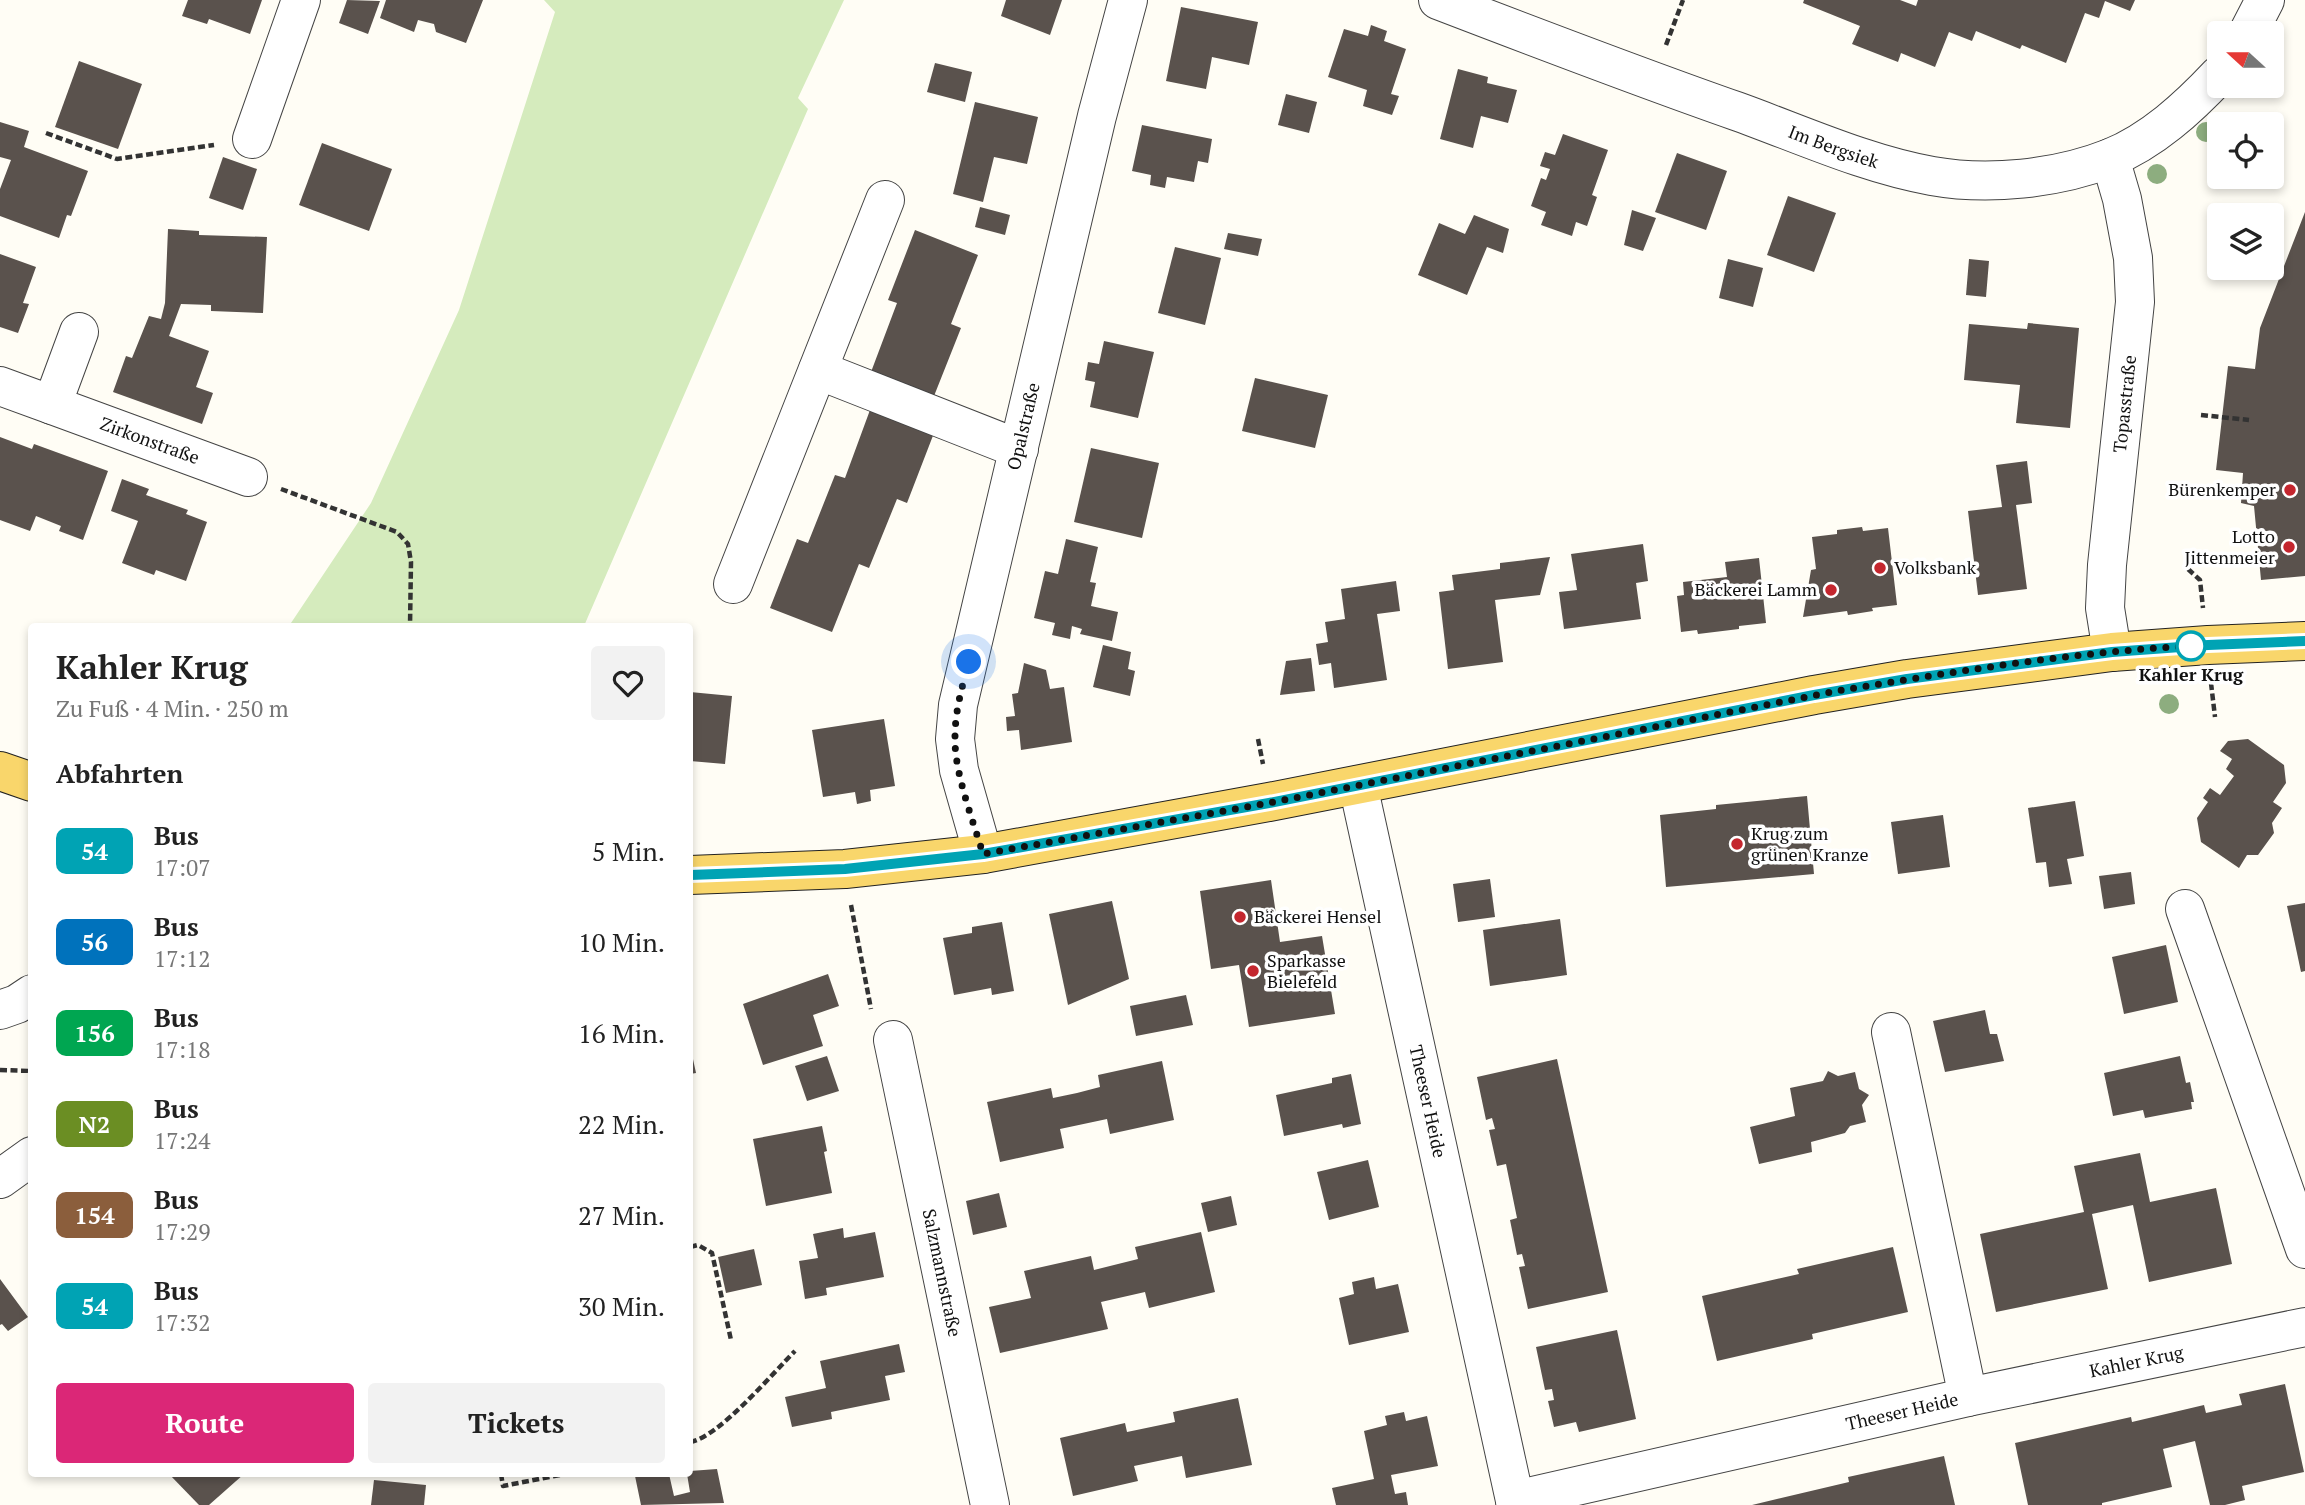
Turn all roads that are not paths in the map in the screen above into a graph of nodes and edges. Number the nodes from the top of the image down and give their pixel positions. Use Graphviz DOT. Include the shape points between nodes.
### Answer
graph roads {
  1 [pos="301,0"];
  2 [pos="1128,0"];
  3 [pos="1438,0"];
  4 [pos="2265,0"];
  5 [pos="2254,21"];
  6 [pos="2207,88"];
  7 [pos="252,139"];
  8 [pos="2110,158"];
  9 [pos="885,200"];
  10 [pos="79,332"];
  11 [pos="818,370"];
  12 [pos="0,386"];
  13 [pos="52,405"];
  14 [pos="1019,449"];
  15 [pos="248,477"];
  16 [pos="733,583"];
  17 [pos="2305,641"];
  18 [pos="2112,652"];
  19 [pos="0,771"];
  20 [pos="28,781"];
  21 [pos="1358,785"];
  22 [pos="983,854"];
  23 [pos="693,875"];
  24 [pos="2185,909"];
  25 [pos="28,997"];
  26 [pos="0,1010"];
  27 [pos="1892,1032"];
  28 [pos="893,1040"];
  29 [pos="28,1159"];
  30 [pos="0,1179"];
  31 [pos="2305,1249"];
  32 [pos="2305,1327"];
  33 [pos="1968,1397"];
  34 [pos="1515,1503"];
  35 [pos="990,1505"];
  1 -- 7 [label="street"];
  2 -- 14 [label="street, Opalstraße"];
  3 -- 8 [label="street, Im Bergsiek" via="1879,162 1933,176 1991,182 2047,176"];
  4 -- 5 [label="street"];
  6 -- 8 [label="street, Im Bergsiek" via="2188,108"];
  8 -- 18 [label="street, Topasstraße" via="2133,258 2135,302 2107,565 2105,608"];
  9 -- 11 [label="street"];
  10 -- 13 [label="street"];
  11 -- 14 [label="street"];
  11 -- 16 [label="street"];
  12 -- 13 [label="street, Zirkonstraße"];
  13 -- 15 [label="street, Zirkonstraße"];
  14 -- 22 [label="street, Opalstraße" via="958,705 955,739 959,770"];
  17 -- 18 [label="main road"];
  18 -- 21 [label="main road" via="1814,695"];
  19 -- 20 [label="main road"];
  21 -- 22 [label="main road"];
  21 -- 34 [label="street, Theeser Heide"];
  22 -- 23 [label="main road" via="845,869"];
  24 -- 31 [label="street"];
  25 -- 26 [label="street"];
  27 -- 33 [label="street, Theeser Heide"];
  28 -- 35 [label="street, Salzmannstraße"];
  29 -- 30 [label="street"];
  32 -- 33 [label="street, Kahler Krug"];
  33 -- 34 [label="street, Theeser Heide"];
}
